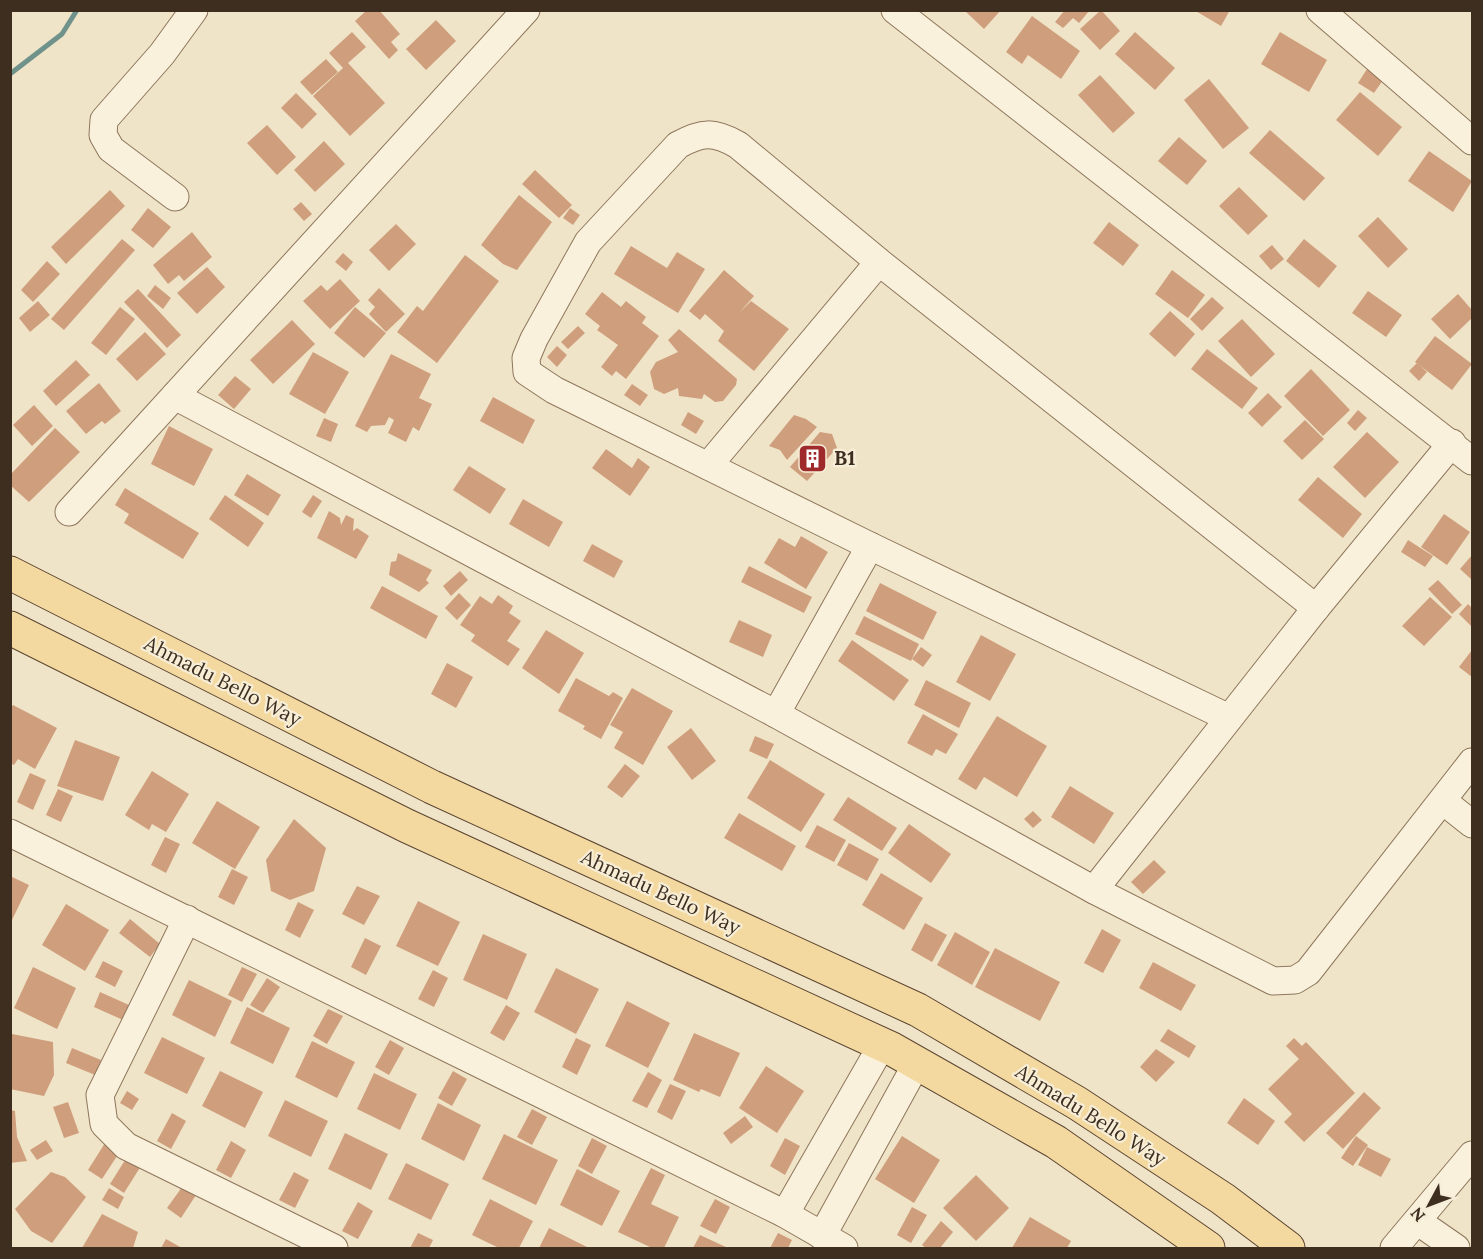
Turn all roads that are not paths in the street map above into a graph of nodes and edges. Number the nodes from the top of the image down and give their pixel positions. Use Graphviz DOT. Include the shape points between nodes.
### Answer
graph roads {
  1 [pos="194,10"];
  2 [pos="526,10"];
  3 [pos="895,10"];
  4 [pos="1320,10"];
  5 [pos="1473,141"];
  6 [pos="175,197"];
  7 [pos="879,262"];
  8 [pos="175,396"];
  9 [pos="1452,443"];
  10 [pos="1473,461"];
  11 [pos="708,466"];
  12 [pos="69,512"];
  13 [pos="870,546"];
  14 [pos="10,573"];
  15 [pos="1316,608"];
  16 [pos="10,628"];
  17 [pos="776,714"];
  18 [pos="1229,718"];
  19 [pos="1473,762"];
  20 [pos="1443,801"];
  21 [pos="1473,824"];
  22 [pos="10,833"];
  23 [pos="1094,890"];
  24 [pos="187,919"];
  25 [pos="882,1045"];
  26 [pos="917,1063"];
  27 [pos="1473,1155"];
  28 [pos="785,1214"];
  29 [pos="1417,1221"];
  30 [pos="833,1242"];
  31 [pos="320,1246"];
  32 [pos="1208,1248"];
  33 [pos="1288,1248"];
  34 [pos="1394,1248"];
  35 [pos="1456,1248"];
  1 -- 6 [label="street" via="162,54 104,120 103,135 111,149"];
  2 -- 8 [label="street"];
  3 -- 9 [label="street"];
  4 -- 5 [label="street"];
  7 -- 11 [label="street"];
  7 -- 11 [label="street" via="738,145 719,135 696,135 678,145 588,242 534,339 526,358 526,372 554,390"];
  7 -- 15 [label="street"];
  8 -- 12 [label="street"];
  8 -- 17 [label="street"];
  9 -- 10 [label="street"];
  9 -- 15 [label="street"];
  11 -- 13 [label="street"];
  13 -- 17 [label="street"];
  13 -- 18 [label="street"];
  14 -- 33 [label="main road, Ahmadu Bello Way" via="432,787 918,1010 1077,1103 1223,1199"];
  15 -- 18 [label="street"];
  16 -- 25 [label="main road" via="407,826"];
  17 -- 23 [label="street"];
  18 -- 23 [label="street"];
  19 -- 20 [label="street"];
  20 -- 21 [label="street"];
  20 -- 23 [label="street" via="1308,972 1295,980 1273,981"];
  22 -- 24 [label="street"];
  24 -- 28 [label="street"];
  24 -- 31 [label="street" via="100,1095 104,1124 126,1146"];
  25 -- 26 [label="main road"];
  25 -- 28 [label="street"];
  26 -- 30 [label="street"];
  26 -- 32 [label="main road" via="1056,1142"];
  27 -- 29 [label="street"];
  28 -- 30 [label="street"];
  29 -- 34 [label="street"];
  29 -- 35 [label="street"];
}
